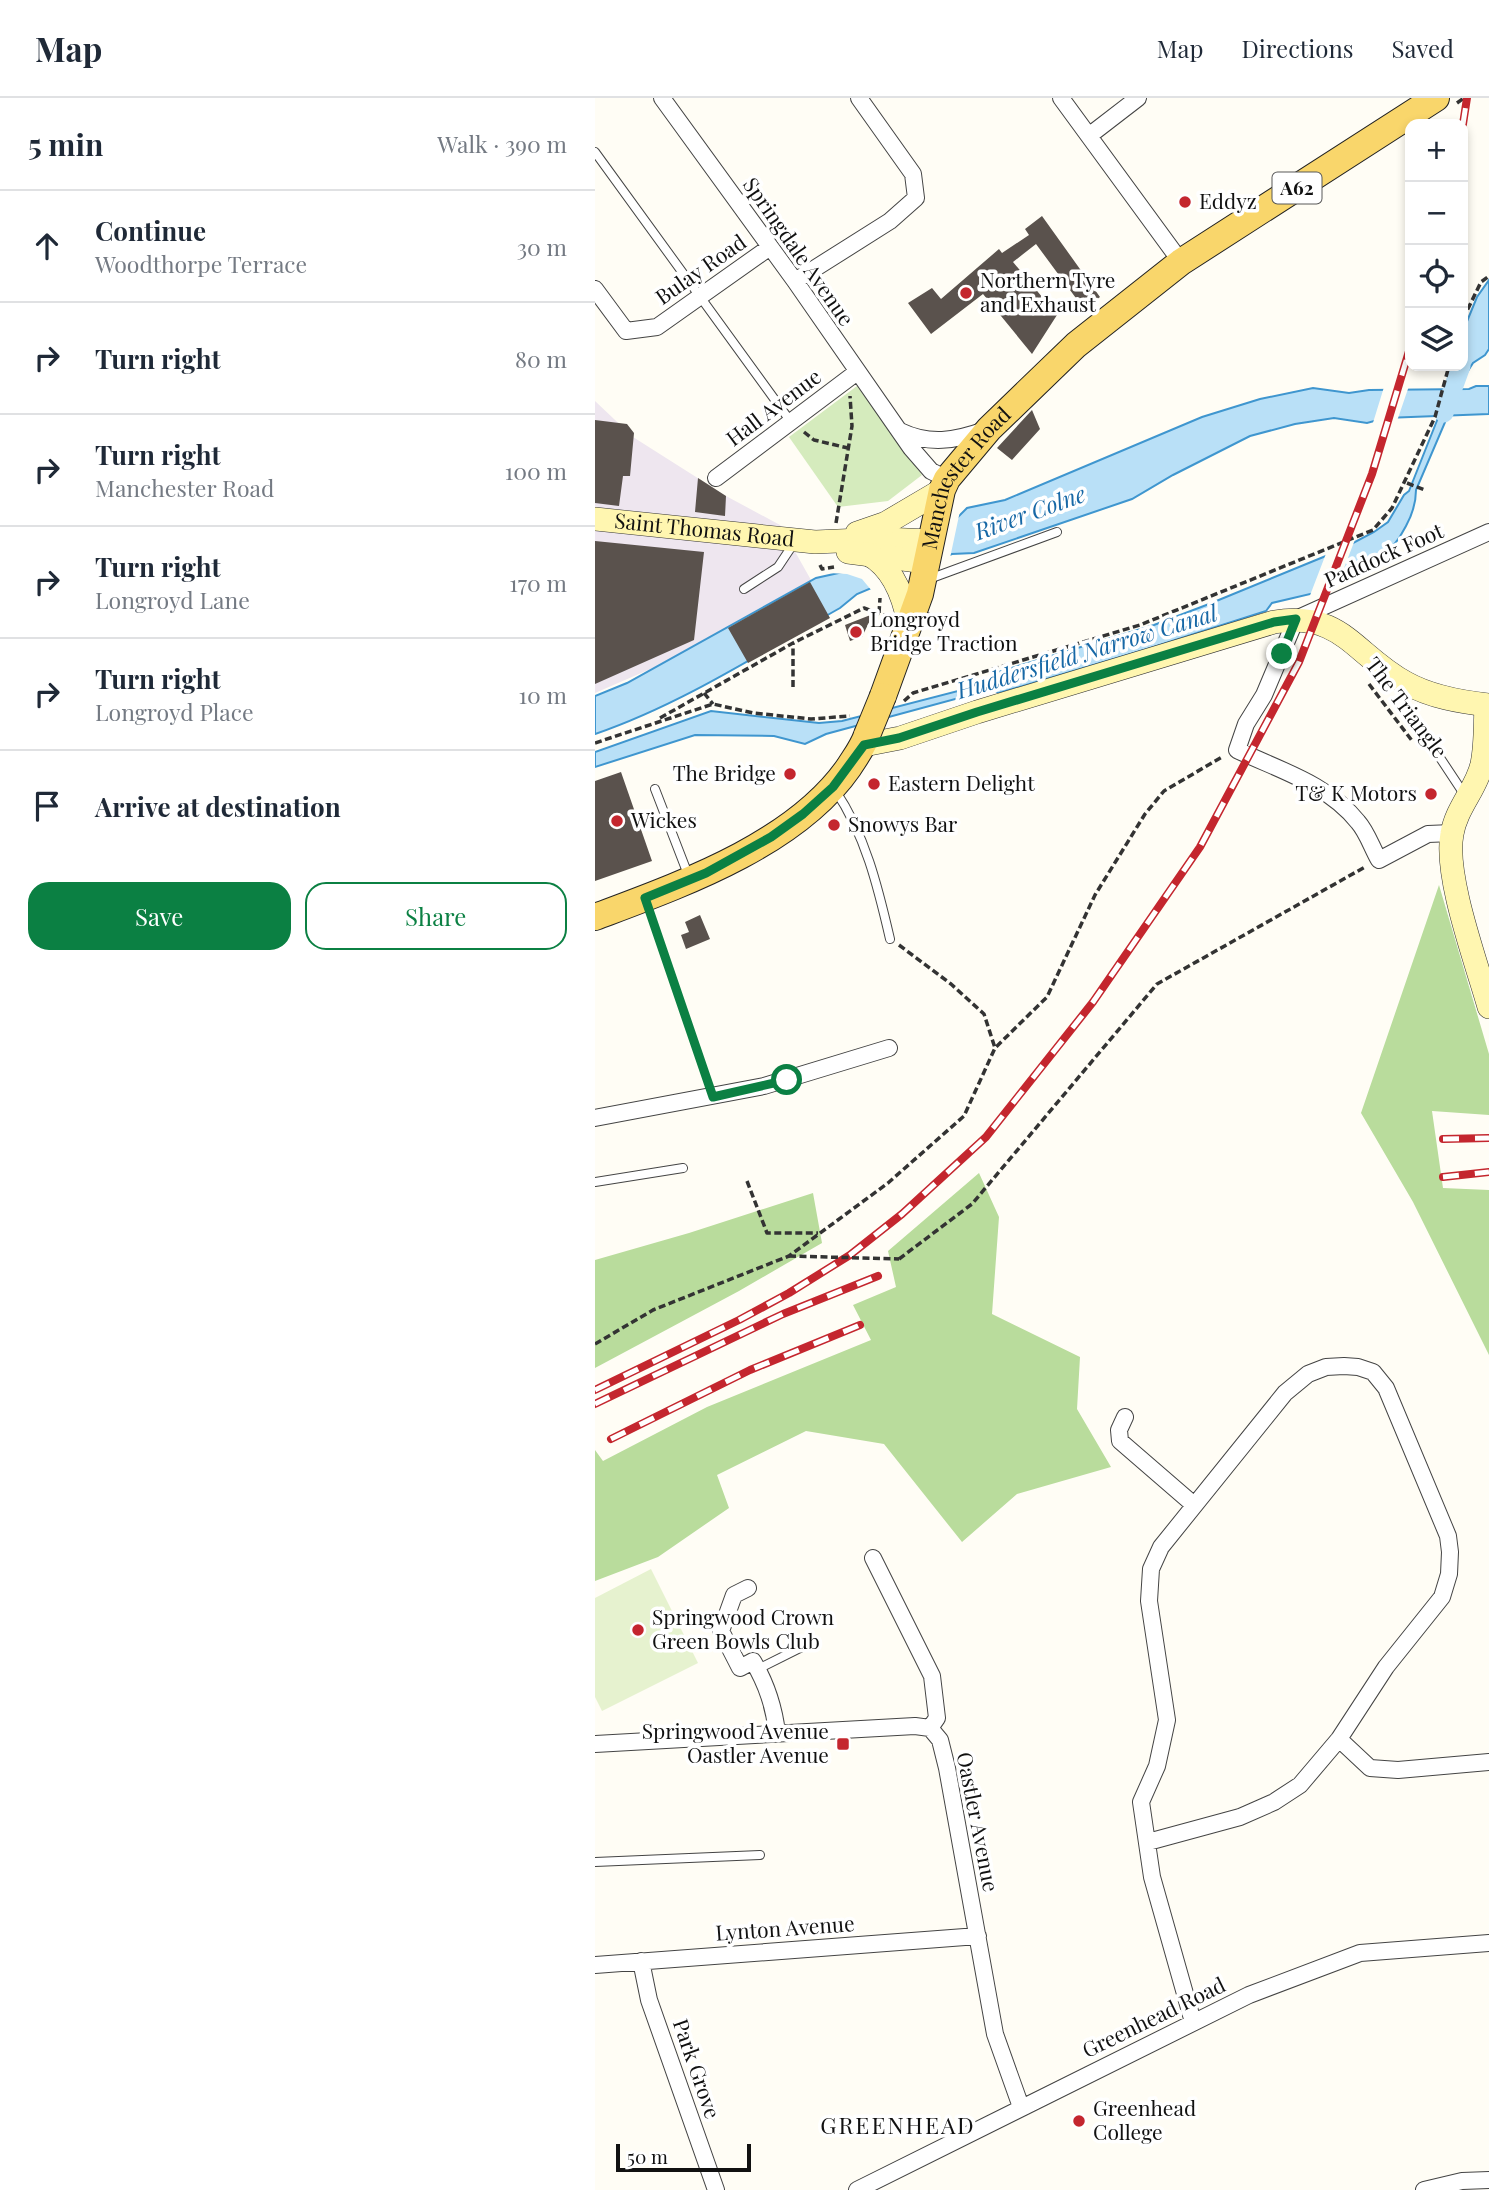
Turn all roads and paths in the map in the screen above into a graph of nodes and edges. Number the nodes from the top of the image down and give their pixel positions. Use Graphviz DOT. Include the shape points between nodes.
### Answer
graph roads {
  1 [pos="662,98"];
  2 [pos="859,98"];
  3 [pos="1061,98"];
  4 [pos="1138,98"];
  5 [pos="1436,98"];
  6 [pos="1090,135"];
  7 [pos="595,152"];
  8 [pos="770,247"];
  9 [pos="1181,262"];
  10 [pos="1489,276"];
  11 [pos="795,281"];
  12 [pos="595,289"];
  13 [pos="700,297"];
  14 [pos="1468,308"];
  15 [pos="1448,371"];
  16 [pos="852,376"];
  17 [pos="791,422"];
  18 [pos="989,429"];
  19 [pos="900,430"];
  20 [pos="849,449"];
  21 [pos="716,478"];
  22 [pos="1407,483"];
  23 [pos="945,484"];
  24 [pos="1425,490"];
  25 [pos="595,519"];
  26 [pos="1057,532"];
  27 [pos="1489,532"];
  28 [pos="815,541"];
  29 [pos="868,554"];
  30 [pos="927,556"];
  31 [pos="820,565"];
  32 [pos="842,566"];
  33 [pos="744,589"];
  34 [pos="864,608"];
  35 [pos="920,619"];
  36 [pos="1296,619"];
  37 [pos="793,643"];
  38 [pos="1368,682"];
  39 [pos="948,683"];
  40 [pos="793,687"];
  41 [pos="704,693"];
  42 [pos="713,704"];
  43 [pos="1488,705"];
  44 [pos="811,719"];
  45 [pos="652,723"];
  46 [pos="1425,735"];
  47 [pos="865,740"];
  48 [pos="595,744"];
  49 [pos="1413,744"];
  50 [pos="1237,750"];
  51 [pos="1485,767"];
  52 [pos="833,787"];
  53 [pos="655,789"];
  54 [pos="1466,797"];
  55 [pos="1452,833"];
  56 [pos="1379,860"];
  57 [pos="691,879"];
  58 [pos="645,898"];
  59 [pos="595,917"];
  60 [pos="890,939"];
  61 [pos="1489,1007"];
  62 [pos="889,1048"];
  63 [pos="996,1048"];
  64 [pos="713,1097"];
  65 [pos="595,1118"];
  66 [pos="683,1168"];
  67 [pos="747,1181"];
  68 [pos="595,1182"];
  69 [pos="820,1233"];
  70 [pos="789,1256"];
  71 [pos="595,1344"];
  72 [pos="1125,1417"];
  73 [pos="1194,1505"];
  74 [pos="873,1558"];
  75 [pos="748,1588"];
  76 [pos="808,1644"];
  77 [pos="758,1670"];
  78 [pos="930,1728"];
  79 [pos="777,1733"];
  80 [pos="1339,1739"];
  81 [pos="595,1744"];
  82 [pos="1489,1762"];
  83 [pos="1148,1842"];
  84 [pos="760,1855"];
  85 [pos="595,1863"];
  86 [pos="978,1936"];
  87 [pos="1489,1943"];
  88 [pos="642,1961"];
  89 [pos="595,1965"];
  90 [pos="1193,2022"];
  91 [pos="1021,2107"];
  92 [pos="1489,2180"];
  93 [pos="716,2190"];
  94 [pos="857,2190"];
  95 [pos="1424,2190"];
  1 -- 8 [label="street, Springdale Avenue"];
  2 -- 11 [label="street" via="913,174 916,198 890,221"];
  3 -- 6 [label="street"];
  4 -- 6 [label="street"];
  5 -- 9 [label="main road, Manchester Road / A62"];
  6 -- 9 [label="street"];
  7 -- 13 [label="lane"];
  8 -- 11 [label="street, Springdale Avenue"];
  8 -- 13 [label="street, Bulay Road"];
  9 -- 18 [label="main road, Manchester Road / A62" via="1076,345"];
  10 -- 14 [label="path"];
  11 -- 16 [label="street, Springdale Avenue"];
  12 -- 13 [label="street, Bulay Road" via="626,331 657,327"];
  13 -- 17 [label="lane"];
  15 -- 39 [label="path" via="1435,417 1392,508 1373,530 1140,625"];
  16 -- 17 [label="street, Hall Avenue"];
  16 -- 19 [label="street, Springdale Avenue"];
  16 -- 20 [label="path"];
  17 -- 20 [label="path" via="814,440"];
  17 -- 21 [label="street, Hall Avenue"];
  18 -- 19 [label="street" via="937,440 916,439"];
  18 -- 23 [label="main road, Manchester Road / A62"];
  19 -- 23 [label="street, Springdale Avenue"];
  20 -- 28 [label="path"];
  22 -- 24 [label="path"];
  23 -- 28 [label="street" via="886,523"];
  23 -- 30 [label="main road, Manchester Road / A62"];
  25 -- 28 [label="street, Saint Thomas Road"];
  26 -- 30 [label="lane" via="943,575"];
  27 -- 36 [label="street, Paddock Foot"];
  28 -- 29 [label="street, Saint Thomas Road" via="830,550"];
  28 -- 30 [label="street, Saint Thomas Road" via="898,540"];
  28 -- 33 [label="lane"];
  29 -- 30 [label="street, Saint Thomas Road"];
  29 -- 35 [label="street" via="880,560"];
  30 -- 35 [label="main road, Manchester Road / A62"];
  31 -- 32 [label="path" via="822,569"];
  34 -- 37 [label="path"];
  35 -- 47 [label="main road, Manchester Road / A62, bridge"];
  36 -- 43 [label="street" via="1321,623 1346,637 1406,684 1439,697"];
  36 -- 47 [label="street" via="899,738"];
  36 -- 50 [label="street"];
  37 -- 40 [label="path"];
  37 -- 41 [label="path"];
  38 -- 49 [label="path, The Triangle"];
  41 -- 42 [label="path"];
  41 -- 45 [label="path"];
  42 -- 44 [label="path"];
  42 -- 45 [label="path"];
  43 -- 51 [label="street"];
  45 -- 48 [label="path"];
  46 -- 54 [label="lane, The Triangle"];
  47 -- 52 [label="main road, Manchester Road / A62"];
  50 -- 56 [label="street" via="1339,801 1360,824"];
  50 -- 63 [label="path" via="1164,791 1145,814 1095,895 1047,997"];
  51 -- 54 [label="street"];
  52 -- 57 [label="main road, Manchester Road / A62" via="771,837"];
  52 -- 60 [label="lane" via="864,844"];
  53 -- 57 [label="lane"];
  54 -- 55 [label="street"];
  55 -- 56 [label="street" via="1429,834"];
  55 -- 61 [label="street" via="1456,890"];
  56 -- 70 [label="path, bridge" via="1157,984 970,1205 899,1259"];
  57 -- 58 [label="main road, Manchester Road / A62"];
  58 -- 59 [label="main road, Manchester Road / A62"];
  58 -- 64 [label="path"];
  60 -- 63 [label="path" via="984,1014"];
  62 -- 64 [label="street"];
  63 -- 69 [label="path" via="964,1116 888,1183"];
  64 -- 65 [label="street"];
  66 -- 68 [label="lane"];
  67 -- 69 [label="path" via="767,1233"];
  69 -- 70 [label="path"];
  70 -- 71 [label="path" via="653,1310"];
  72 -- 73 [label="street" via="1119,1430 1121,1441"];
  73 -- 80 [label="street" via="1285,1392 1308,1374 1326,1367 1357,1367 1373,1372 1386,1388 1448,1536 1449,1574 1442,1597 1386,1667"];
  73 -- 83 [label="street" via="1161,1547 1151,1569 1149,1601 1167,1720 1157,1766 1141,1802"];
  74 -- 78 [label="street" via="932,1676 937,1718"];
  75 -- 77 [label="street" via="734,1595 722,1632 740,1668 753,1661"];
  76 -- 77 [label="lane"];
  77 -- 79 [label="street" via="774,1707"];
  78 -- 79 [label="street"];
  78 -- 86 [label="street, Oastler Avenue" via="940,1740 947,1768"];
  79 -- 81 [label="street"];
  80 -- 82 [label="street" via="1370,1768"];
  80 -- 83 [label="street" via="1300,1785 1275,1802 1240,1817"];
  83 -- 90 [label="street" via="1152,1877"];
  84 -- 85 [label="lane"];
  86 -- 88 [label="street, Lynton Avenue"];
  86 -- 91 [label="street, Oastler Avenue" via="995,2034"];
  87 -- 90 [label="street, Greenhead Road" via="1360,1953 1249,1995"];
  88 -- 89 [label="street, Lynton Avenue"];
  88 -- 93 [label="street, Park Grove" via="649,2000"];
  90 -- 91 [label="street, Greenhead Road"];
  91 -- 94 [label="street, Greenhead Road"];
  92 -- 95 [label="street"];
}
